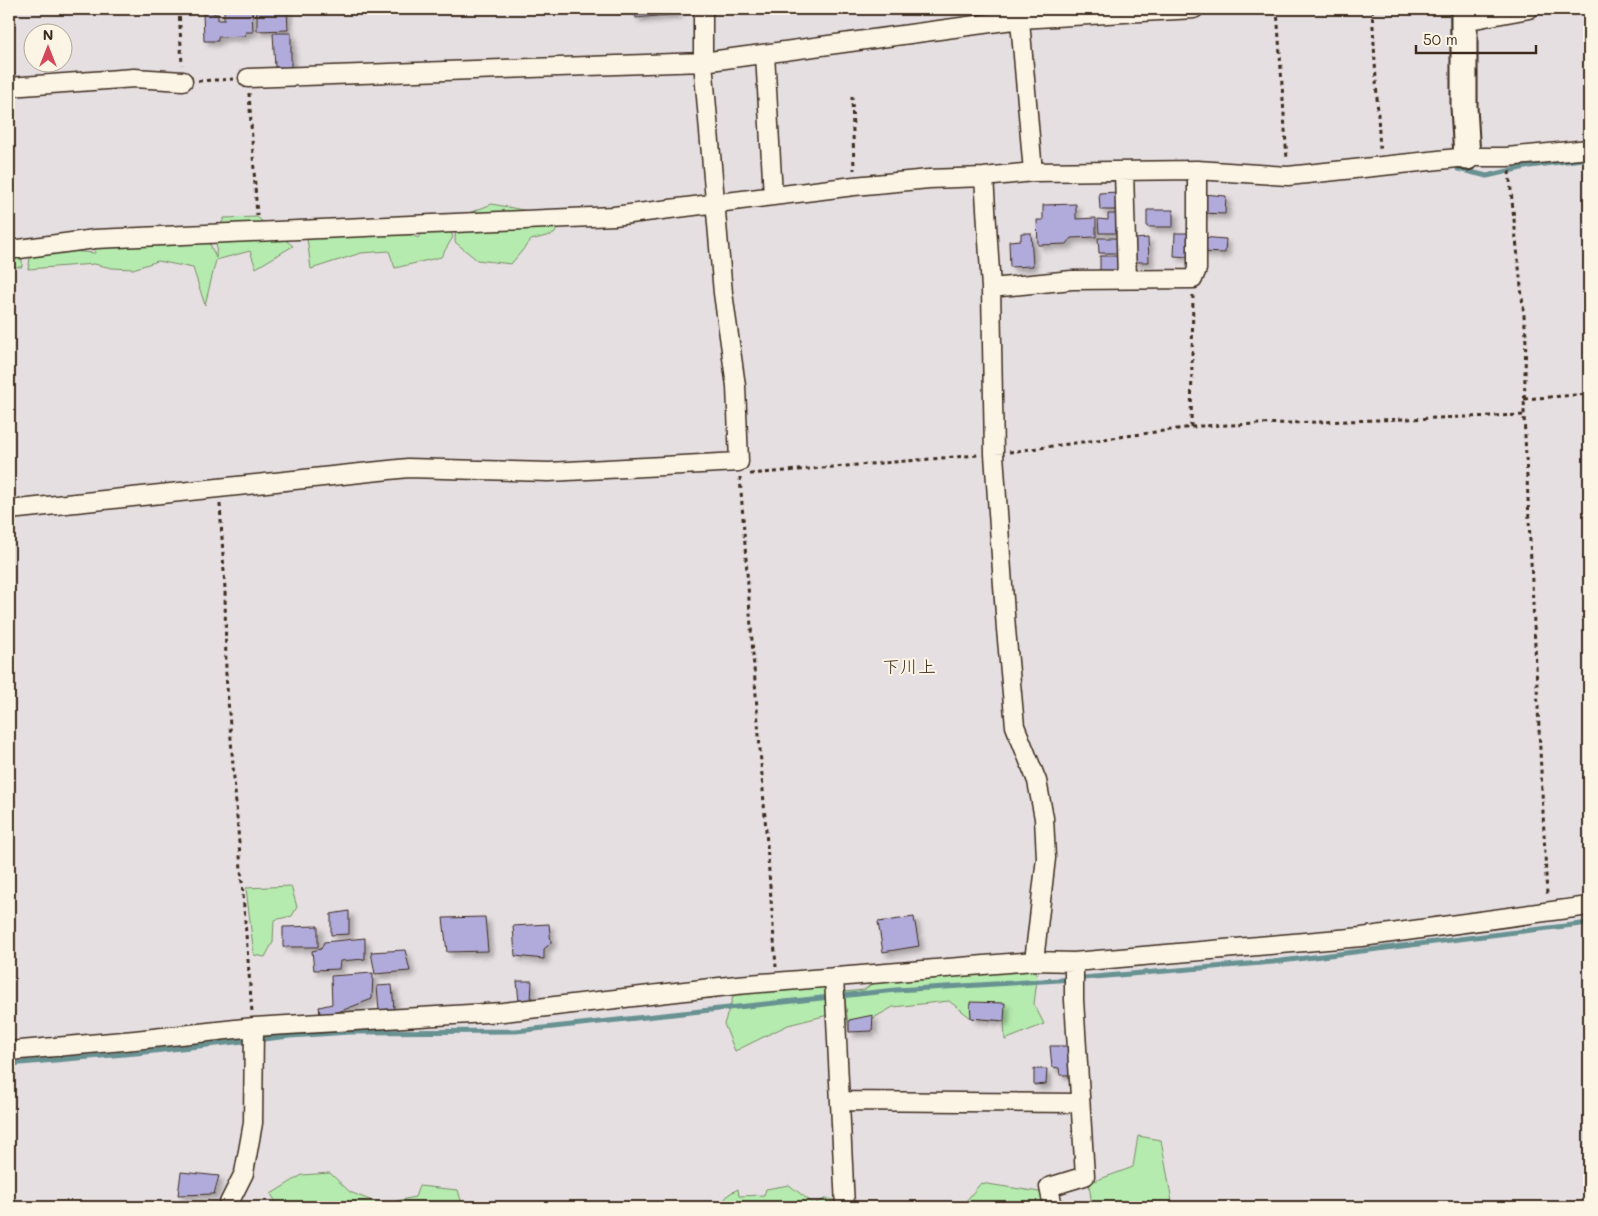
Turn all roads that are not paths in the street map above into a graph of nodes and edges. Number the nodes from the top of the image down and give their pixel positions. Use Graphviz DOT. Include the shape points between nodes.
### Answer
graph roads {
  1 [pos="703,9"];
  2 [pos="1194,9"];
  3 [pos="1529,9"];
  4 [pos="1020,14"];
  5 [pos="1464,15"];
  6 [pos="765,54"];
  7 [pos="703,62"];
  8 [pos="248,78"];
  9 [pos="183,81"];
  10 [pos="9,87"];
  11 [pos="1589,149"];
  12 [pos="1467,157"];
  13 [pos="1197,170"];
  14 [pos="1124,171"];
  15 [pos="1032,172"];
  16 [pos="984,177"];
  17 [pos="773,196"];
  18 [pos="716,202"];
  19 [pos="9,249"];
  20 [pos="1127,279"];
  21 [pos="991,288"];
  22 [pos="9,510"];
  23 [pos="1589,906"];
  24 [pos="1034,961"];
  25 [pos="1074,962"];
  26 [pos="834,977"];
  27 [pos="254,1027"];
  28 [pos="9,1051"];
  29 [pos="840,1101"];
  30 [pos="1080,1103"];
  31 [pos="227,1207"];
  32 [pos="845,1207"];
  33 [pos="1053,1207"];
  1 -- 7 [label="street"];
  2 -- 4 [label="street"];
  3 -- 5 [label="street"];
  4 -- 6 [label="street"];
  4 -- 15 [label="street"];
  5 -- 12 [label="street"];
  6 -- 7 [label="street"];
  6 -- 17 [label="street"];
  7 -- 8 [label="street"];
  7 -- 18 [label="street"];
  9 -- 10 [label="street" via="134,78"];
  11 -- 12 [label="street" via="1507,157"];
  12 -- 13 [label="street" via="1288,176"];
  13 -- 14 [label="street"];
  13 -- 20 [label="street" via="1196,269 1193,279"];
  14 -- 15 [label="street"];
  14 -- 20 [label="street"];
  15 -- 16 [label="street"];
  16 -- 17 [label="street" via="929,179"];
  16 -- 21 [label="street"];
  17 -- 18 [label="street"];
  18 -- 19 [label="street" via="614,216 95,239"];
  18 -- 22 [label="street" via="723,293 736,386 740,468 549,472 408,468"];
  20 -- 21 [label="street" via="1072,280"];
  21 -- 24 [label="street" via="994,454 1006,629 1016,726 1037,781 1044,818 1046,858"];
  23 -- 25 [label="street" via="1362,937"];
  24 -- 25 [label="street"];
  24 -- 26 [label="street"];
  25 -- 30 [label="street"];
  26 -- 27 [label="street" via="503,1012"];
  26 -- 29 [label="street"];
  27 -- 28 [label="street"];
  27 -- 31 [label="street" via="253,1123 244,1173"];
  29 -- 30 [label="street"];
  29 -- 32 [label="street"];
  30 -- 33 [label="street" via="1085,1176 1049,1187"];
}
